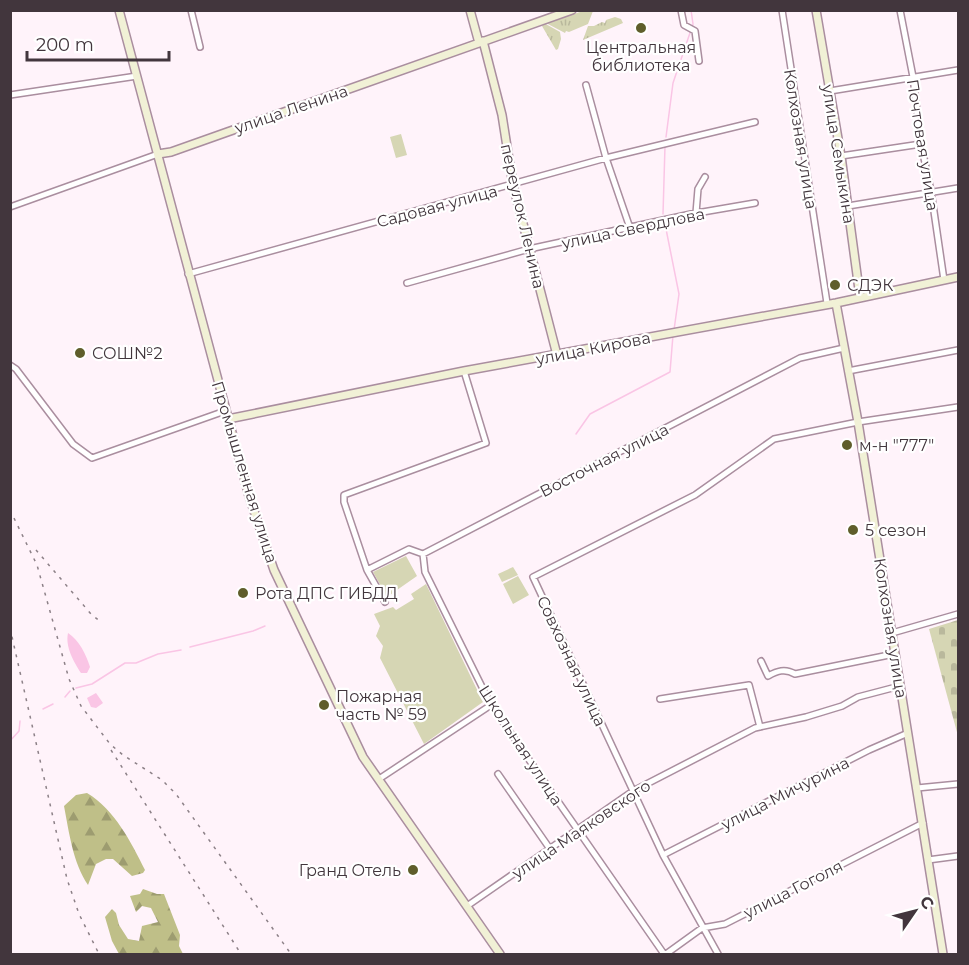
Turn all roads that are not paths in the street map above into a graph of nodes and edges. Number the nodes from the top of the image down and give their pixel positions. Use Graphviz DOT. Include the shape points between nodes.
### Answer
graph roads {
  1 [pos="119,10"];
  2 [pos="190,10"];
  3 [pos="470,10"];
  4 [pos="572,10"];
  5 [pos="681,10"];
  6 [pos="782,10"];
  7 [pos="816,10"];
  8 [pos="900,10"];
  9 [pos="481,42"];
  10 [pos="201,47"];
  11 [pos="699,61"];
  12 [pos="958,70"];
  13 [pos="137,76"];
  14 [pos="913,77"];
  15 [pos="586,86"];
  16 [pos="830,91"];
  17 [pos="10,95"];
  18 [pos="755,122"];
  19 [pos="921,144"];
  20 [pos="158,154"];
  21 [pos="841,156"];
  22 [pos="606,158"];
  23 [pos="705,177"];
  24 [pos="513,185"];
  25 [pos="958,188"];
  26 [pos="931,191"];
  27 [pos="755,203"];
  28 [pos="848,206"];
  29 [pos="10,207"];
  30 [pos="696,213"];
  31 [pos="630,228"];
  32 [pos="529,249"];
  33 [pos="188,274"];
  34 [pos="958,277"];
  35 [pos="944,280"];
  36 [pos="407,284"];
  37 [pos="860,297"];
  38 [pos="827,303"];
  39 [pos="836,303"];
  40 [pos="844,348"];
  41 [pos="958,350"];
  42 [pos="557,355"];
  43 [pos="10,365"];
  44 [pos="464,371"];
  45 [pos="848,371"];
  46 [pos="958,407"];
  47 [pos="225,411"];
  48 [pos="228,419"];
  49 [pos="858,422"];
  50 [pos="423,554"];
  51 [pos="368,570"];
  52 [pos="385,602"];
  53 [pos="958,614"];
  54 [pos="892,633"];
  55 [pos="894,654"];
  56 [pos="760,661"];
  57 [pos="900,686"];
  58 [pos="660,699"];
  59 [pos="491,705"];
  60 [pos="760,727"];
  61 [pos="908,733"];
  62 [pos="498,774"];
  63 [pos="379,779"];
  64 [pos="958,784"];
  65 [pos="917,788"];
  66 [pos="633,791"];
  67 [pos="923,823"];
  68 [pos="578,830"];
  69 [pos="550,849"];
  70 [pos="663,855"];
  71 [pos="958,856"];
  72 [pos="928,861"];
  73 [pos="467,906"];
  74 [pos="702,928"];
  75 [pos="500,954"];
  76 [pos="665,954"];
  77 [pos="718,954"];
  78 [pos="943,954"];
  1 -- 13 [label="main road, Промышленная улица"];
  2 -- 10 [label="street"];
  3 -- 9 [label="main road, переулок Ленина"];
  4 -- 9 [label="main road, улица Ленина"];
  5 -- 11 [label="street" via="684,25 695,31"];
  6 -- 38 [label="street, Колхозная улица"];
  7 -- 16 [label="main road, улица Семыкина"];
  8 -- 14 [label="street, Почтовая улица"];
  9 -- 20 [label="main road, улица Ленина"];
  9 -- 24 [label="main road, переулок Ленина" via="502,115"];
  12 -- 14 [label="street"];
  13 -- 17 [label="street"];
  13 -- 20 [label="main road, Промышленная улица"];
  14 -- 16 [label="street"];
  14 -- 19 [label="street, Почтовая улица"];
  15 -- 22 [label="street"];
  16 -- 21 [label="main road, улица Семыкина"];
  18 -- 22 [label="street, Садовая улица"];
  19 -- 21 [label="street"];
  19 -- 26 [label="street, Почтовая улица"];
  20 -- 29 [label="street, улица Ленина"];
  20 -- 33 [label="main road, Промышленная улица"];
  21 -- 28 [label="main road, улица Семыкина"];
  22 -- 24 [label="street, Садовая улица"];
  22 -- 31 [label="street"];
  23 -- 30 [label="street" via="698,189"];
  24 -- 32 [label="main road, переулок Ленина"];
  24 -- 33 [label="street, Садовая улица"];
  25 -- 26 [label="street"];
  26 -- 28 [label="street"];
  26 -- 35 [label="street, Почтовая улица"];
  27 -- 30 [label="street, улица Свердлова"];
  28 -- 37 [label="main road, улица Семыкина"];
  30 -- 31 [label="street, улица Свердлова"];
  31 -- 32 [label="street, улица Свердлова"];
  32 -- 36 [label="street, улица Свердлова"];
  32 -- 42 [label="main road, переулок Ленина"];
  33 -- 47 [label="main road, Промышленная улица"];
  34 -- 35 [label="main road, улица Кирова"];
  35 -- 37 [label="main road, улица Кирова"];
  37 -- 39 [label="main road, улица Кирова"];
  38 -- 39 [label="main road, улица Кирова"];
  38 -- 42 [label="main road, улица Кирова"];
  39 -- 40 [label="main road, Колхозная улица"];
  40 -- 45 [label="main road, Колхозная улица"];
  40 -- 50 [label="street, Восточная улица" via="800,358"];
  41 -- 45 [label="street"];
  42 -- 44 [label="main road, улица Кирова"];
  43 -- 47 [label="street" via="73,444 92,458"];
  44 -- 48 [label="main road, улица Кирова"];
  44 -- 51 [label="street" via="486,443 344,495"];
  45 -- 49 [label="main road, Колхозная улица"];
  46 -- 49 [label="street"];
  47 -- 48 [label="main road, Промышленная улица"];
  48 -- 63 [label="main road, Промышленная улица" via="274,570 363,757"];
  49 -- 54 [label="main road, Колхозная улица"];
  49 -- 66 [label="street, Совхозная улица" via="774,439 695,495 533,577"];
  50 -- 51 [label="street, Восточная улица" via="409,549"];
  50 -- 59 [label="street, Школьная улица" via="425,572"];
  51 -- 52 [label="street"];
  53 -- 54 [label="street"];
  54 -- 55 [label="main road, Колхозная улица"];
  55 -- 56 [label="street" via="795,674 777,671 768,676"];
  55 -- 57 [label="main road, Колхозная улица"];
  57 -- 60 [label="street, улица Маяковского" via="806,717"];
  57 -- 61 [label="main road, Колхозная улица"];
  58 -- 60 [label="street" via="749,685"];
  59 -- 63 [label="street"];
  59 -- 68 [label="street, Школьная улица"];
  60 -- 66 [label="street, улица Маяковского"];
  61 -- 65 [label="main road, Колхозная улица"];
  61 -- 70 [label="street, улица Мичурина"];
  62 -- 69 [label="street"];
  63 -- 73 [label="main road, Промышленная улица"];
  64 -- 65 [label="street"];
  65 -- 67 [label="main road, Колхозная улица"];
  66 -- 68 [label="street, улица Маяковского"];
  66 -- 70 [label="street, Совхозная улица"];
  67 -- 72 [label="main road, Колхозная улица"];
  67 -- 74 [label="street, улица Гоголя" via="725,924"];
  68 -- 69 [label="street, улица Маяковского"];
  68 -- 76 [label="street, Школьная улица"];
  69 -- 73 [label="street, улица Маяковского"];
  70 -- 74 [label="street, Совхозная улица"];
  71 -- 72 [label="street"];
  72 -- 78 [label="main road, Колхозная улица"];
  73 -- 75 [label="main road, Промышленная улица"];
  74 -- 76 [label="street, улица Гоголя"];
  74 -- 77 [label="street, Совхозная улица"];
}
